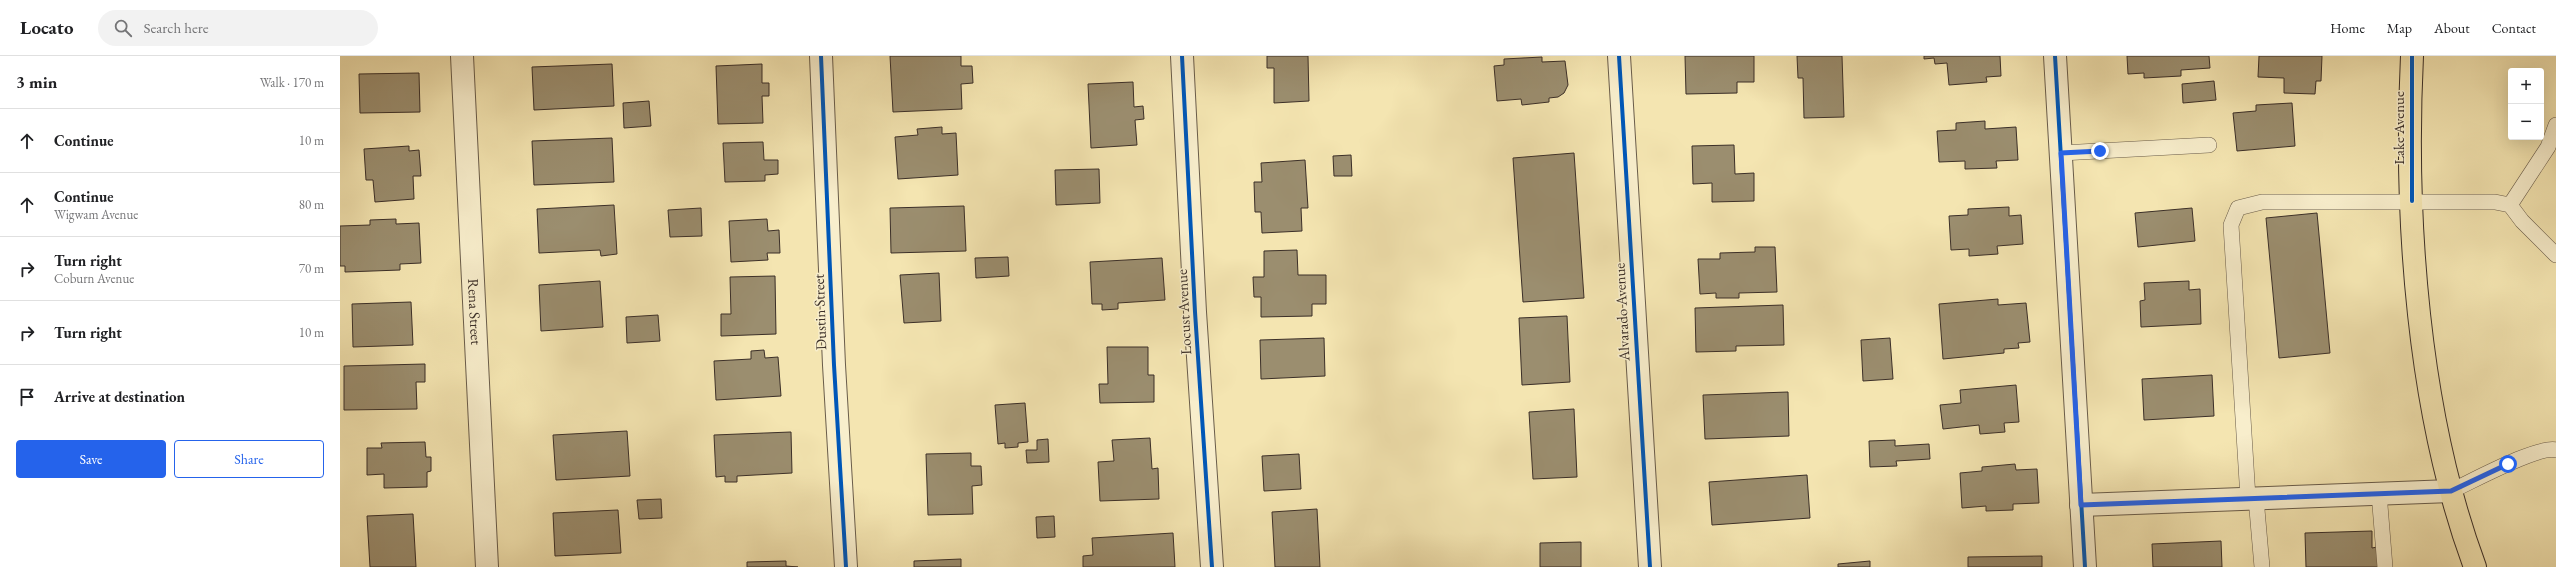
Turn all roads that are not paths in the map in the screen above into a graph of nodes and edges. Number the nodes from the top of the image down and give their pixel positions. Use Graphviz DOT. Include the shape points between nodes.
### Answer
graph roads {
  1 [pos="462,56"];
  2 [pos="822,56"];
  3 [pos="1182,56"];
  4 [pos="1619,56"];
  5 [pos="2055,56"];
  6 [pos="2412,56"];
  7 [pos="2556,125"];
  8 [pos="2209,145"];
  9 [pos="2061,153"];
  10 [pos="2412,200"];
  11 [pos="2510,205"];
  12 [pos="2556,255"];
  13 [pos="2556,450"];
  14 [pos="2451,491"];
  15 [pos="2379,493"];
  16 [pos="2252,498"];
  17 [pos="2081,505"];
  18 [pos="487,567"];
  19 [pos="846,567"];
  20 [pos="1212,567"];
  21 [pos="1650,567"];
  22 [pos="2084,567"];
  23 [pos="2262,567"];
  24 [pos="2385,567"];
  25 [pos="2475,567"];
  1 -- 18 [label="street, Rena Street"];
  2 -- 19 [label="street, Dustin Street" via="834,357"];
  3 -- 20 [label="street, Locust Avenue" via="1195,312"];
  4 -- 21 [label="street, Alvarado Avenue"];
  5 -- 9 [label="street"];
  6 -- 10 [label="main road, Lake Avenue"];
  7 -- 11 [label="lane" via="2548,147"];
  8 -- 9 [label="lane"];
  9 -- 17 [label="street"];
  10 -- 11 [label="lane"];
  10 -- 14 [label="main road, Lake Avenue" via="2424,341 2438,434"];
  10 -- 16 [label="lane" via="2262,202 2238,208 2232,225"];
  11 -- 12 [label="lane" via="2522,222"];
  13 -- 14 [label="lane" via="2550,448 2527,456"];
  14 -- 15 [label="street"];
  14 -- 25 [label="main road, Lake Avenue"];
  15 -- 16 [label="street"];
  15 -- 24 [label="lane"];
  16 -- 17 [label="street"];
  16 -- 23 [label="lane"];
  17 -- 22 [label="street"];
}
